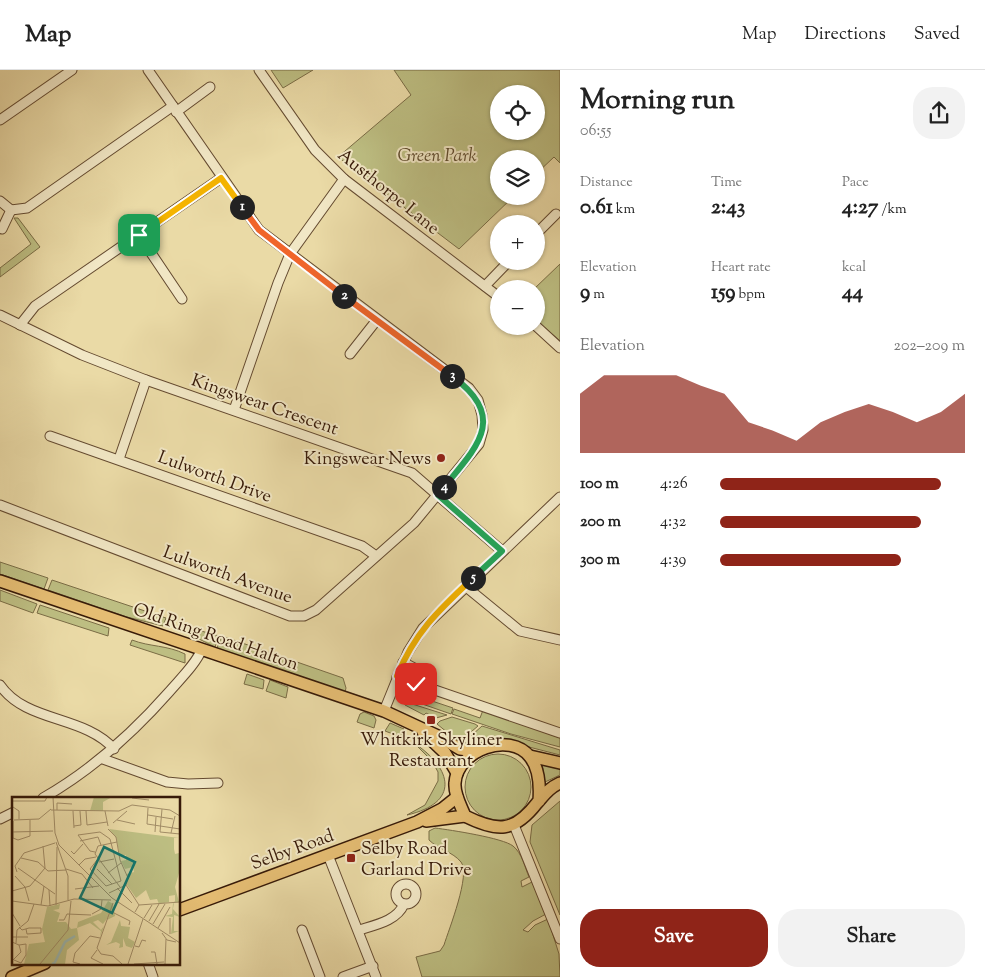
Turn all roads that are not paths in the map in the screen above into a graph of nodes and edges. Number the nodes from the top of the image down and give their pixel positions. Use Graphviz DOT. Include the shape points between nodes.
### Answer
graph roads {
  1 [pos="72,70"];
  2 [pos="148,70"];
  3 [pos="259,70"];
  4 [pos="210,87"];
  5 [pos="175,109"];
  6 [pos="0,120"];
  7 [pos="221,178"];
  8 [pos="344,180"];
  9 [pos="0,201"];
  10 [pos="11,210"];
  11 [pos="556,214"];
  12 [pos="545,225"];
  13 [pos="2,229"];
  14 [pos="139,235"];
  15 [pos="290,254"];
  16 [pos="500,270"];
  17 [pos="485,286"];
  18 [pos="490,290"];
  19 [pos="182,299"];
  20 [pos="0,315"];
  21 [pos="376,321"];
  22 [pos="20,325"];
  23 [pos="545,334"];
  24 [pos="560,348"];
  25 [pos="350,354"];
  26 [pos="146,380"];
  27 [pos="234,410"];
  28 [pos="50,436"];
  29 [pos="119,459"];
  30 [pos="438,495"];
  31 [pos="560,497"];
  32 [pos="0,505"];
  33 [pos="502,551"];
  34 [pos="376,556"];
  35 [pos="0,580"];
  36 [pos="465,586"];
  37 [pos="560,640"];
  38 [pos="202,649"];
  39 [pos="403,662"];
  40 [pos="397,676"];
  41 [pos="0,685"];
  42 [pos="430,689"];
  43 [pos="384,711"];
  44 [pos="420,729"];
  45 [pos="560,733"];
  46 [pos="114,749"];
  47 [pos="476,751"];
  48 [pos="530,756"];
  49 [pos="103,758"];
  50 [pos="560,763"];
  51 [pos="457,773"];
  52 [pos="218,783"];
  53 [pos="560,783"];
  54 [pos="44,797"];
  55 [pos="458,797"];
  56 [pos="539,801"];
  57 [pos="12,813"];
  58 [pos="465,816"];
  59 [pos="0,819"];
  60 [pos="417,822"];
  61 [pos="514,825"];
  62 [pos="328,855"];
  63 [pos="404,904"];
  64 [pos="180,910"];
  65 [pos="302,930"];
  66 [pos="359,930"];
  67 [pos="560,939"];
  68 [pos="43,964"];
  69 [pos="148,964"];
  70 [pos="373,966"];
  71 [pos="12,977"];
  72 [pos="153,977"];
  73 [pos="320,977"];
  74 [pos="343,977"];
  75 [pos="376,977"];
  1 -- 6 [label="street"];
  2 -- 5 [label="street, Lulworth Avenue"];
  3 -- 8 [label="street, Austhorpe Lane" via="315,150"];
  4 -- 5 [label="street"];
  5 -- 7 [label="street, Lulworth Avenue"];
  5 -- 10 [label="street" via="27,208"];
  7 -- 14 [label="street"];
  7 -- 15 [label="street, Lulworth Avenue" via="259,230"];
  8 -- 15 [label="street"];
  8 -- 17 [label="street, Austhorpe Lane"];
  9 -- 10 [label="street"];
  10 -- 13 [label="street"];
  11 -- 12 [label="street"];
  14 -- 19 [label="street"];
  14 -- 22 [label="street" via="35,306"];
  15 -- 21 [label="street, Lulworth Avenue"];
  15 -- 27 [label="street"];
  16 -- 17 [label="street"];
  17 -- 18 [label="street, Austhorpe Lane"];
  20 -- 22 [label="street, Kingswear Crescent"];
  21 -- 25 [label="street"];
  21 -- 30 [label="street, Lulworth Avenue" via="469,388 481,407 483,430 478,444"];
  22 -- 26 [label="street, Kingswear Crescent" via="82,355"];
  23 -- 24 [label="street"];
  26 -- 27 [label="street, Kingswear Crescent"];
  26 -- 29 [label="street"];
  27 -- 30 [label="street, Kingswear Crescent" via="412,473"];
  28 -- 29 [label="street, Lulworth Drive"];
  29 -- 34 [label="street, Lulworth Drive" via="362,546"];
  30 -- 33 [label="street, Kingswear Crescent"];
  30 -- 34 [label="street, Lulworth Avenue" via="414,523"];
  31 -- 33 [label="street"];
  32 -- 34 [label="street, Lulworth Avenue" via="290,616 304,616 316,610"];
  33 -- 36 [label="street"];
  35 -- 38 [label="main road, Old Ring Road Halton"];
  36 -- 37 [label="street" via="520,631"];
  36 -- 39 [label="street" via="423,628"];
  38 -- 43 [label="main road, Old Ring Road Halton"];
  38 -- 46 [label="street" via="158,704"];
  39 -- 40 [label="street"];
  39 -- 42 [label="street" via="416,669"];
  40 -- 42 [label="street"];
  40 -- 43 [label="street"];
  41 -- 46 [label="street" via="20,705 93,732"];
  42 -- 45 [label="street"];
  43 -- 44 [label="main road, Old Ring Road Halton"];
  44 -- 47 [label="main road, Old Ring Road Halton" via="460,749"];
  44 -- 51 [label="main road, Old Ring Road Halton" via="444,753"];
  46 -- 49 [label="street"];
  47 -- 48 [label="main road" via="500,746 514,748"];
  47 -- 51 [label="main road"];
  48 -- 50 [label="main road"];
  48 -- 56 [label="main road" via="537,770"];
  49 -- 52 [label="street" via="167,782"];
  49 -- 54 [label="street"];
  51 -- 55 [label="main road"];
  53 -- 56 [label="main road" via="548,789"];
  55 -- 58 [label="main road"];
  55 -- 60 [label="main road, Selby Road"];
  56 -- 61 [label="main road"];
  57 -- 59 [label="street"];
  58 -- 60 [label="main road, Selby Road"];
  58 -- 61 [label="main road" via="487,826 501,828"];
  60 -- 62 [label="main road, Selby Road"];
  61 -- 67 [label="street"];
  62 -- 64 [label="main road, Selby Road"];
  62 -- 66 [label="street"];
  63 -- 66 [label="street" via="389,920"];
  65 -- 73 [label="street"];
  66 -- 70 [label="street"];
  68 -- 71 [label="main road"];
  69 -- 72 [label="street"];
  70 -- 74 [label="street"];
  70 -- 75 [label="street"];
}
